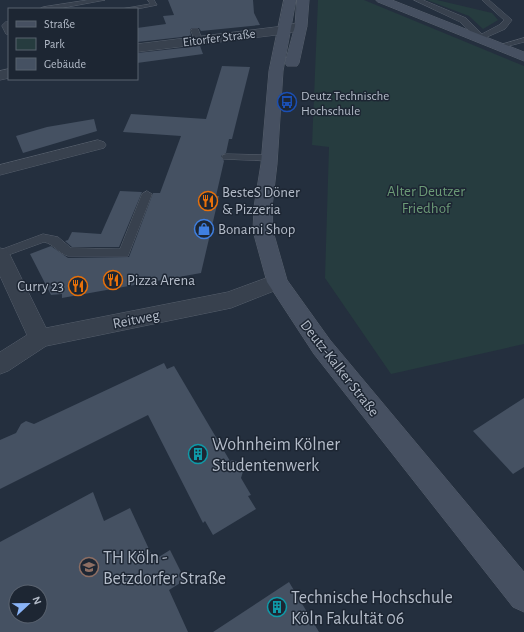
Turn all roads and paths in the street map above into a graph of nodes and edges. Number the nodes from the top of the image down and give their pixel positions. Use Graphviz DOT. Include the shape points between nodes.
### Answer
graph roads {
  1 [pos="100,0"];
  2 [pos="151,0"];
  3 [pos="290,0"];
  4 [pos="304,0"];
  5 [pos="382,0"];
  6 [pos="485,0"];
  7 [pos="414,1"];
  8 [pos="49,8"];
  9 [pos="132,8"];
  10 [pos="301,26"];
  11 [pos="455,29"];
  12 [pos="284,30"];
  13 [pos="524,40"];
  14 [pos="487,41"];
  15 [pos="138,48"];
  16 [pos="521,54"];
  17 [pos="274,99"];
  18 [pos="98,145"];
  19 [pos="227,157"];
  20 [pos="269,158"];
  21 [pos="0,170"];
  22 [pos="147,194"];
  23 [pos="0,254"];
  24 [pos="276,282"];
  25 [pos="40,338"];
  26 [pos="0,364"];
  27 [pos="524,596"];
  1 -- 8 [label="lane"];
  2 -- 9 [label="lane" via="154,5"];
  3 -- 12 [label="main road, Deutz-Kalker Straße"];
  4 -- 10 [label="main road, Deutz-Kalker Straße"];
  5 -- 11 [label="main road"];
  6 -- 14 [label="lane" via="508,20"];
  7 -- 11 [label="lane" via="449,18"];
  7 -- 14 [label="lane" via="458,17"];
  10 -- 12 [label="street, Eitorfer Straße"];
  10 -- 17 [label="main road, Deutz-Kalker Straße" via="288,78"];
  11 -- 14 [label="main road"];
  12 -- 15 [label="street, Eitorfer Straße" via="196,35"];
  12 -- 17 [label="main road, Deutz-Kalker Straße" via="276,71"];
  13 -- 14 [label="lane"];
  14 -- 16 [label="main road"];
  17 -- 20 [label="main road, Deutz-Kalker Straße"];
  18 -- 21 [label="street"];
  19 -- 20 [label="lane"];
  20 -- 24 [label="main road, Deutz-Kalker Straße" via="263,207 264,231"];
  22 -- 23 [label="lane" via="124,253 68,252 54,240 43,238"];
  23 -- 25 [label="street"];
  24 -- 25 [label="street, Reitweg" via="231,300"];
  24 -- 27 [label="main road, Deutz-Kalker Straße" via="322,347"];
  25 -- 26 [label="street, Reitweg"];
}
